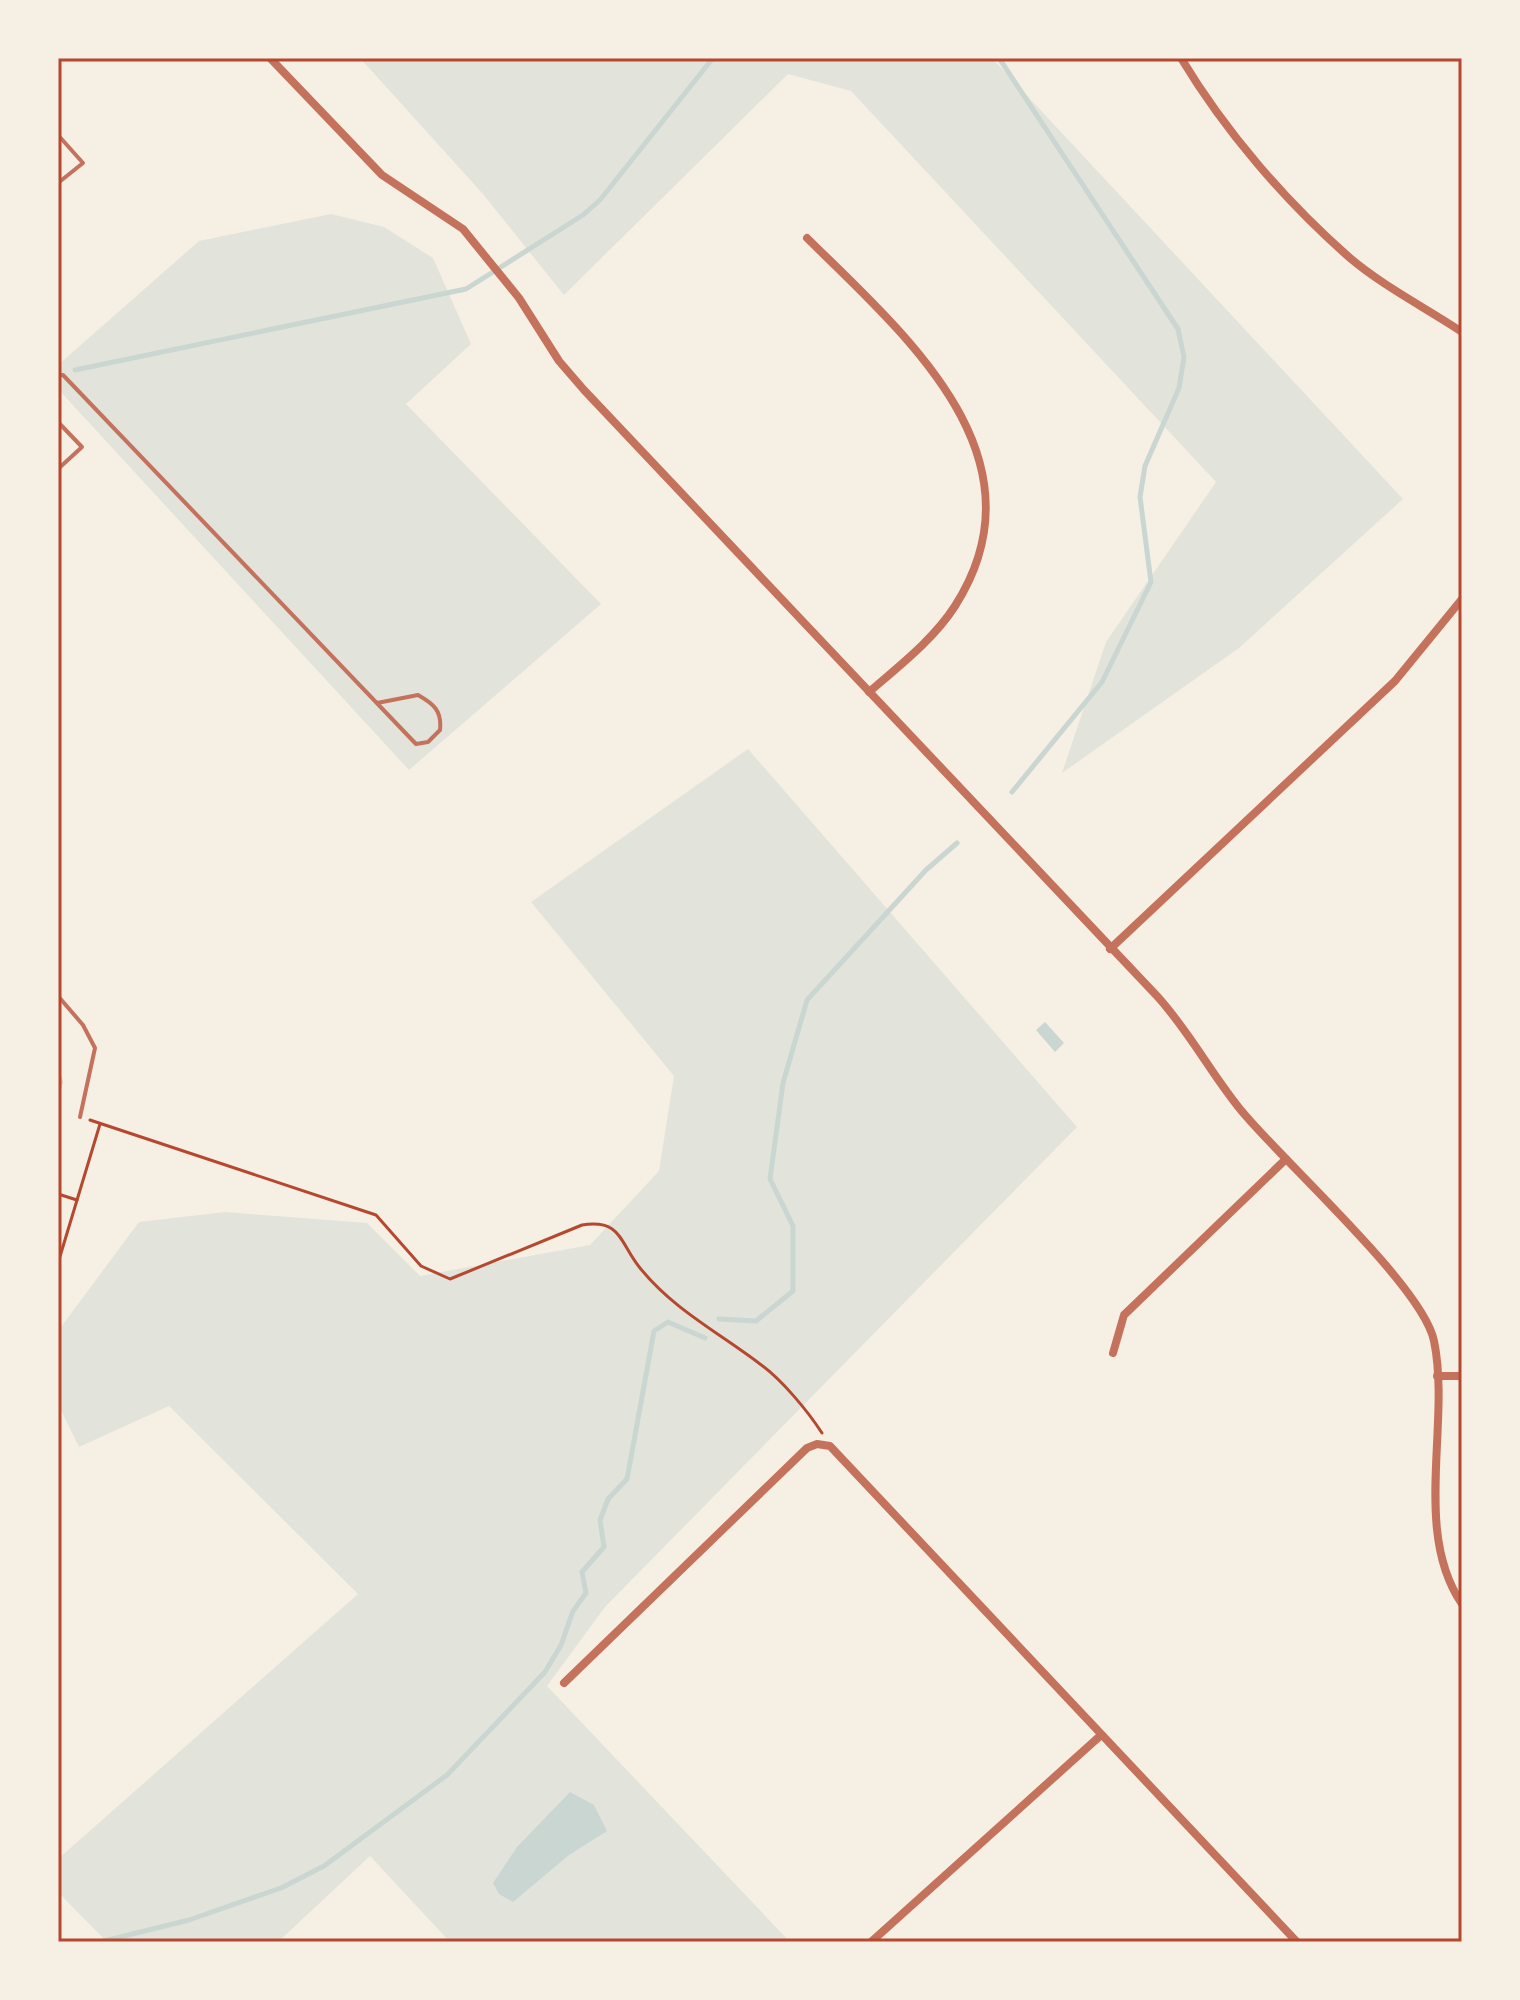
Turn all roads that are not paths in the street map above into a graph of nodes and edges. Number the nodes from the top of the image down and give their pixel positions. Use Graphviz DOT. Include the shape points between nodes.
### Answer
graph roads {
  1 [pos="270,58"];
  2 [pos="1181,58"];
  3 [pos="58,135"];
  4 [pos="58,183"];
  5 [pos="807,238"];
  6 [pos="1462,332"];
  7 [pos="58,375"];
  8 [pos="58,422"];
  9 [pos="58,469"];
  10 [pos="1462,599"];
  11 [pos="869,692"];
  12 [pos="377,703"];
  13 [pos="1110,949"];
  14 [pos="58,996"];
  15 [pos="80,1117"];
  16 [pos="1286,1159"];
  17 [pos="1113,1353"];
  18 [pos="1437,1376"];
  19 [pos="1462,1376"];
  20 [pos="1462,1604"];
  21 [pos="564,1683"];
  22 [pos="1100,1736"];
  23 [pos="871,1942"];
  24 [pos="1297,1942"];
  1 -- 11 [label="street" via="382,175 463,229 584,390"];
  2 -- 6 [label="street" via="1212,109 1314,224 1352,260"];
  3 -- 4 [label="lane" via="83,163"];
  5 -- 11 [label="street" via="911,345 952,396 971,435 987,504 976,568 954,608"];
  7 -- 12 [label="lane"];
  8 -- 9 [label="lane" via="82,447"];
  10 -- 13 [label="street" via="1395,681"];
  11 -- 13 [label="street"];
  12 -- 12 [label="lane" via="416,744 428,742 440,730 441,716 418,695"];
  13 -- 16 [label="street" via="1177,1018 1239,1108"];
  14 -- 15 [label="lane" via="95,1048"];
  16 -- 17 [label="street" via="1124,1315"];
  16 -- 18 [label="street" via="1412,1300 1434,1339"];
  18 -- 19 [label="street"];
  18 -- 20 [label="street" via="1435,1491 1449,1584"];
  21 -- 22 [label="street" via="817,1444 830,1446"];
  22 -- 23 [label="street"];
  22 -- 24 [label="street"];
}
